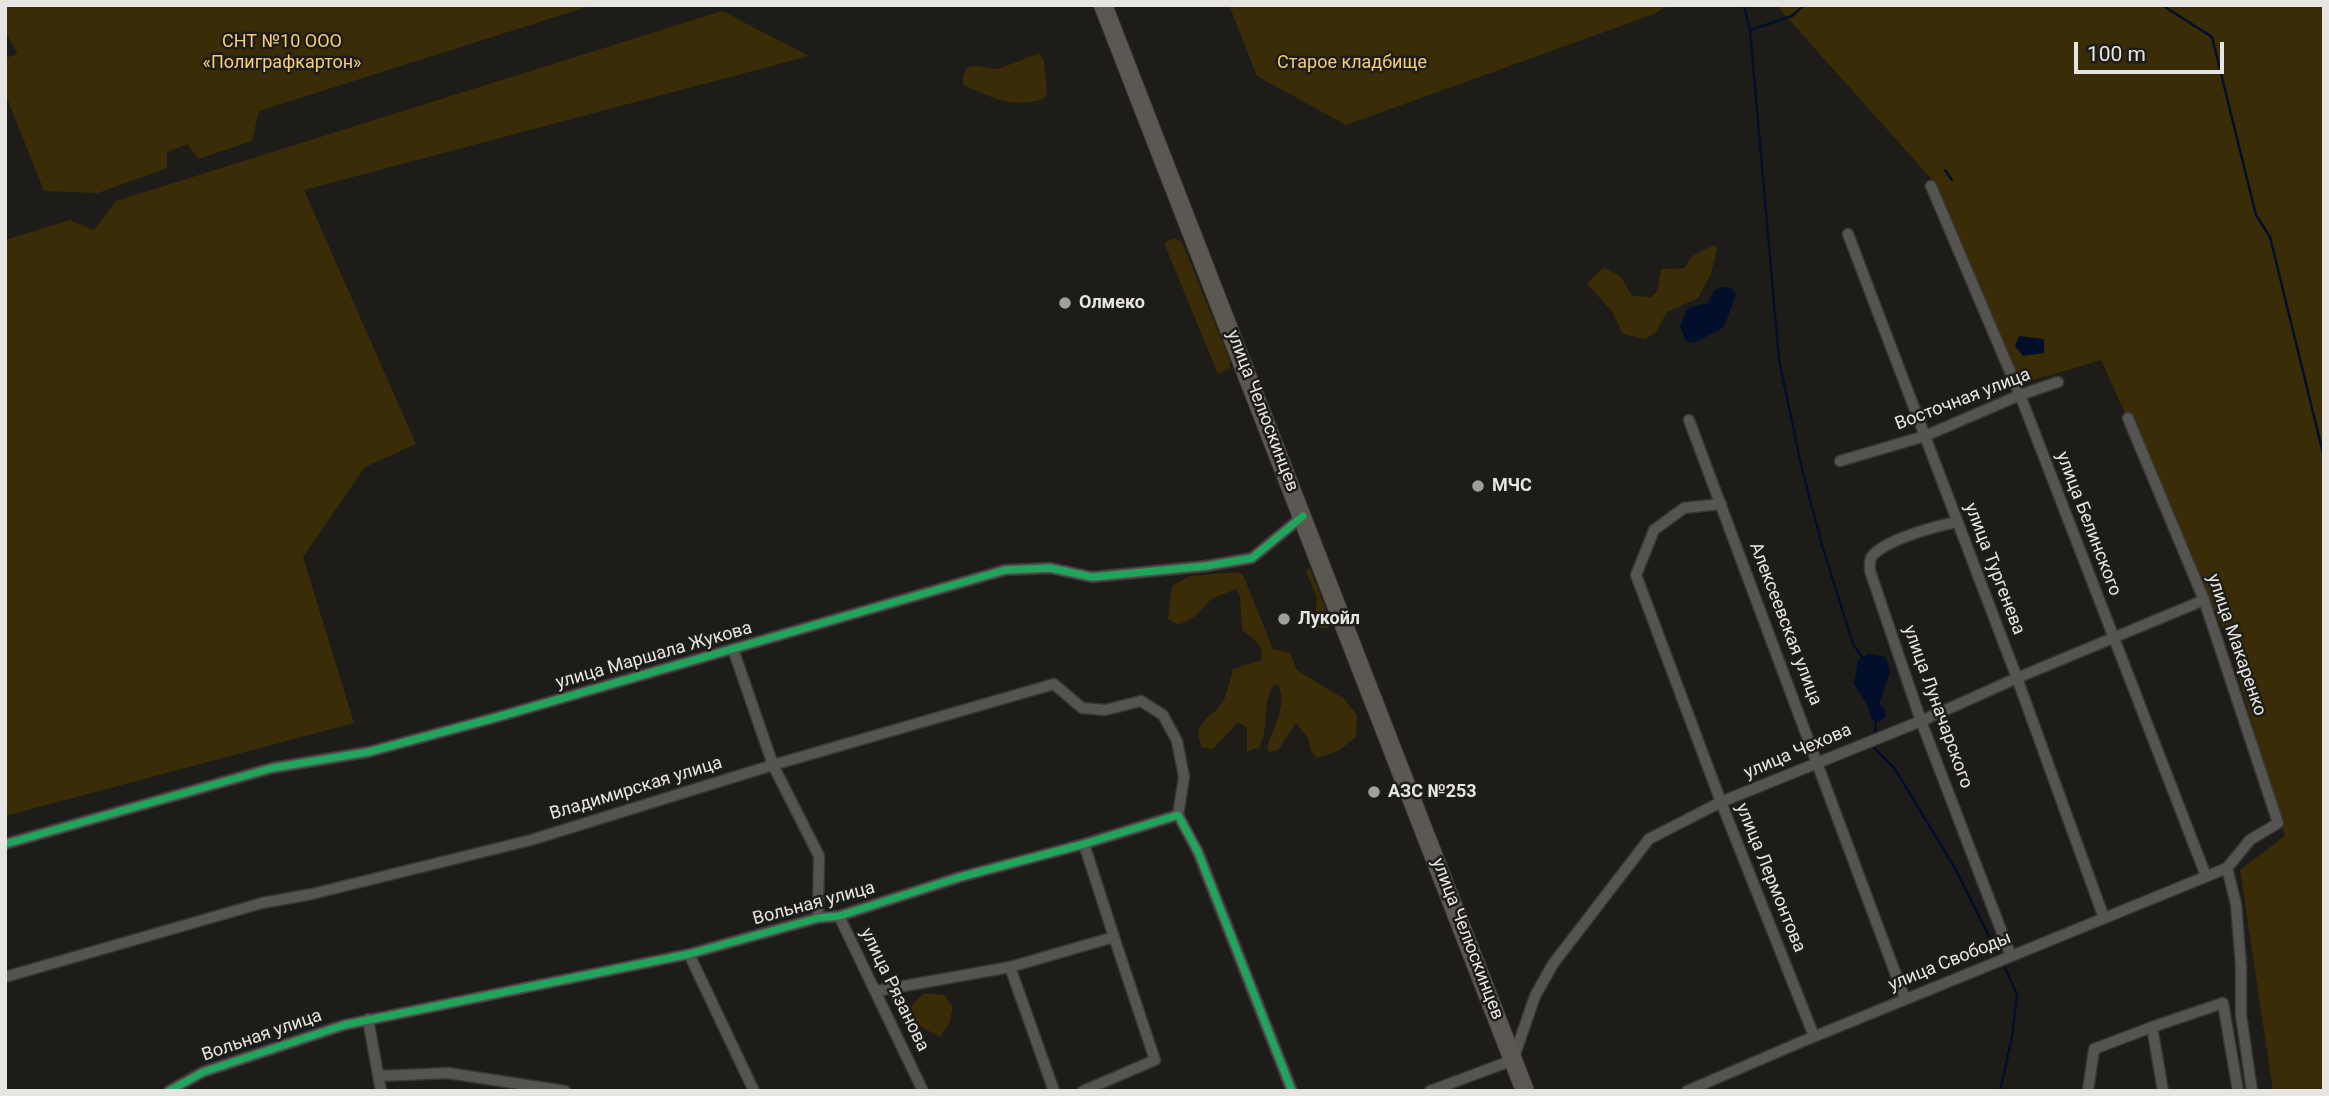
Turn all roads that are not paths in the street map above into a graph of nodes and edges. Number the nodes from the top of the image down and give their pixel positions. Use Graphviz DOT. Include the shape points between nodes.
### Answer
graph roads {
  1 [pos="1103,5"];
  2 [pos="1931,186"];
  3 [pos="1848,234"];
  4 [pos="2058,382"];
  5 [pos="2020,395"];
  6 [pos="2128,418"];
  7 [pos="1689,420"];
  8 [pos="1925,436"];
  9 [pos="1840,461"];
  10 [pos="1721,505"];
  11 [pos="1303,516"];
  12 [pos="1957,522"];
  13 [pos="2204,600"];
  14 [pos="2112,637"];
  15 [pos="733,649"];
  16 [pos="2017,678"];
  17 [pos="1921,721"];
  18 [pos="1818,762"];
  19 [pos="773,765"];
  20 [pos="1721,802"];
  21 [pos="1178,815"];
  22 [pos="5,844"];
  23 [pos="1084,844"];
  24 [pos="2228,868"];
  25 [pos="2206,876"];
  26 [pos="839,916"];
  27 [pos="818,918"];
  28 [pos="2104,918"];
  29 [pos="1114,937"];
  30 [pos="689,954"];
  31 [pos="2011,956"];
  32 [pos="1010,967"];
  33 [pos="5,977"];
  34 [pos="876,992"];
  35 [pos="2240,996"];
  36 [pos="1905,999"];
  37 [pos="2223,1003"];
  38 [pos="368,1019"];
  39 [pos="2152,1027"];
  40 [pos="1814,1036"];
  41 [pos="1513,1060"];
  42 [pos="379,1076"];
  43 [pos="169,1091"];
  44 [pos="381,1091"];
  45 [pos="565,1091"];
  46 [pos="754,1091"];
  47 [pos="923,1091"];
  48 [pos="1054,1091"];
  49 [pos="1083,1091"];
  50 [pos="1292,1091"];
  51 [pos="1430,1091"];
  52 [pos="1525,1091"];
  53 [pos="1687,1091"];
  54 [pos="2088,1091"];
  55 [pos="2163,1091"];
  56 [pos="2238,1091"];
  57 [pos="2252,1091"];
  1 -- 11 [label="main road, улица Челюскинцев"];
  2 -- 5 [label="street, улица Белинского"];
  3 -- 8 [label="street, улица Тургенева"];
  4 -- 5 [label="street, Восточная улица"];
  5 -- 8 [label="street, Восточная улица"];
  5 -- 14 [label="street, улица Белинского"];
  6 -- 13 [label="street, улица Макаренко"];
  7 -- 10 [label="street, Алексеевская улица"];
  8 -- 9 [label="street, Восточная улица"];
  8 -- 12 [label="street, улица Тургенева"];
  10 -- 18 [label="street, Алексеевская улица"];
  10 -- 20 [label="street, улица Лермонтова" via="1684,508 1654,530 1636,575"];
  11 -- 15 [label="street, улица Маршала Жукова" via="1252,558 1092,577 1050,568 1005,570"];
  11 -- 41 [label="main road, улица Челюскинцев"];
  12 -- 16 [label="street, улица Тургенева"];
  12 -- 17 [label="street, улица Луначарского" via="1895,542 1870,561"];
  13 -- 14 [label="street, улица Чехова"];
  13 -- 24 [label="street, улица Макаренко" via="2278,823 2249,840"];
  14 -- 16 [label="street, улица Чехова"];
  14 -- 25 [label="street, улица Белинского"];
  15 -- 19 [label="street"];
  15 -- 22 [label="street, улица Маршала Жукова" via="368,752 272,768"];
  16 -- 17 [label="street, улица Чехова"];
  16 -- 28 [label="street, улица Тургенева"];
  17 -- 18 [label="street, улица Чехова"];
  17 -- 31 [label="street, улица Луначарского"];
  18 -- 20 [label="street, улица Чехова"];
  18 -- 36 [label="street, Алексеевская улица"];
  19 -- 21 [label="street, Владимирская улица" via="1054,684 1082,708 1105,710 1141,701 1163,715 1177,741 1184,777"];
  19 -- 27 [label="street" via="819,856"];
  19 -- 33 [label="street, Владимирская улица" via="531,840 262,903"];
  20 -- 40 [label="street, улица Лермонтова"];
  20 -- 41 [label="street, улица Чехова" via="1649,839 1553,964 1535,996"];
  21 -- 23 [label="street, Вольная улица"];
  21 -- 50 [label="street" via="1198,852"];
  23 -- 26 [label="street, Вольная улица"];
  23 -- 29 [label="street"];
  24 -- 25 [label="street, улица Свободы"];
  24 -- 35 [label="street" via="2236,904"];
  25 -- 28 [label="street, улица Свободы"];
  26 -- 27 [label="street, улица Рязанова"];
  26 -- 34 [label="street, улица Рязанова"];
  27 -- 30 [label="street, Вольная улица"];
  28 -- 31 [label="street, улица Свободы"];
  29 -- 32 [label="street"];
  29 -- 49 [label="street" via="1155,1060"];
  30 -- 38 [label="street, Вольная улица"];
  30 -- 46 [label="street"];
  31 -- 36 [label="street, улица Свободы"];
  32 -- 34 [label="street"];
  32 -- 48 [label="street"];
  34 -- 47 [label="street, улица Рязанова"];
  35 -- 37 [label="street"];
  35 -- 57 [label="street"];
  36 -- 40 [label="street, улица Свободы"];
  37 -- 39 [label="street"];
  37 -- 56 [label="street"];
  38 -- 42 [label="street"];
  38 -- 43 [label="street, Вольная улица" via="203,1072"];
  39 -- 54 [label="street" via="2094,1049"];
  39 -- 55 [label="street"];
  40 -- 53 [label="street, улица Свободы"];
  41 -- 51 [label="street"];
  41 -- 52 [label="main road, улица Челюскинцев"];
  42 -- 44 [label="street"];
  42 -- 45 [label="street" via="447,1073"];
}
